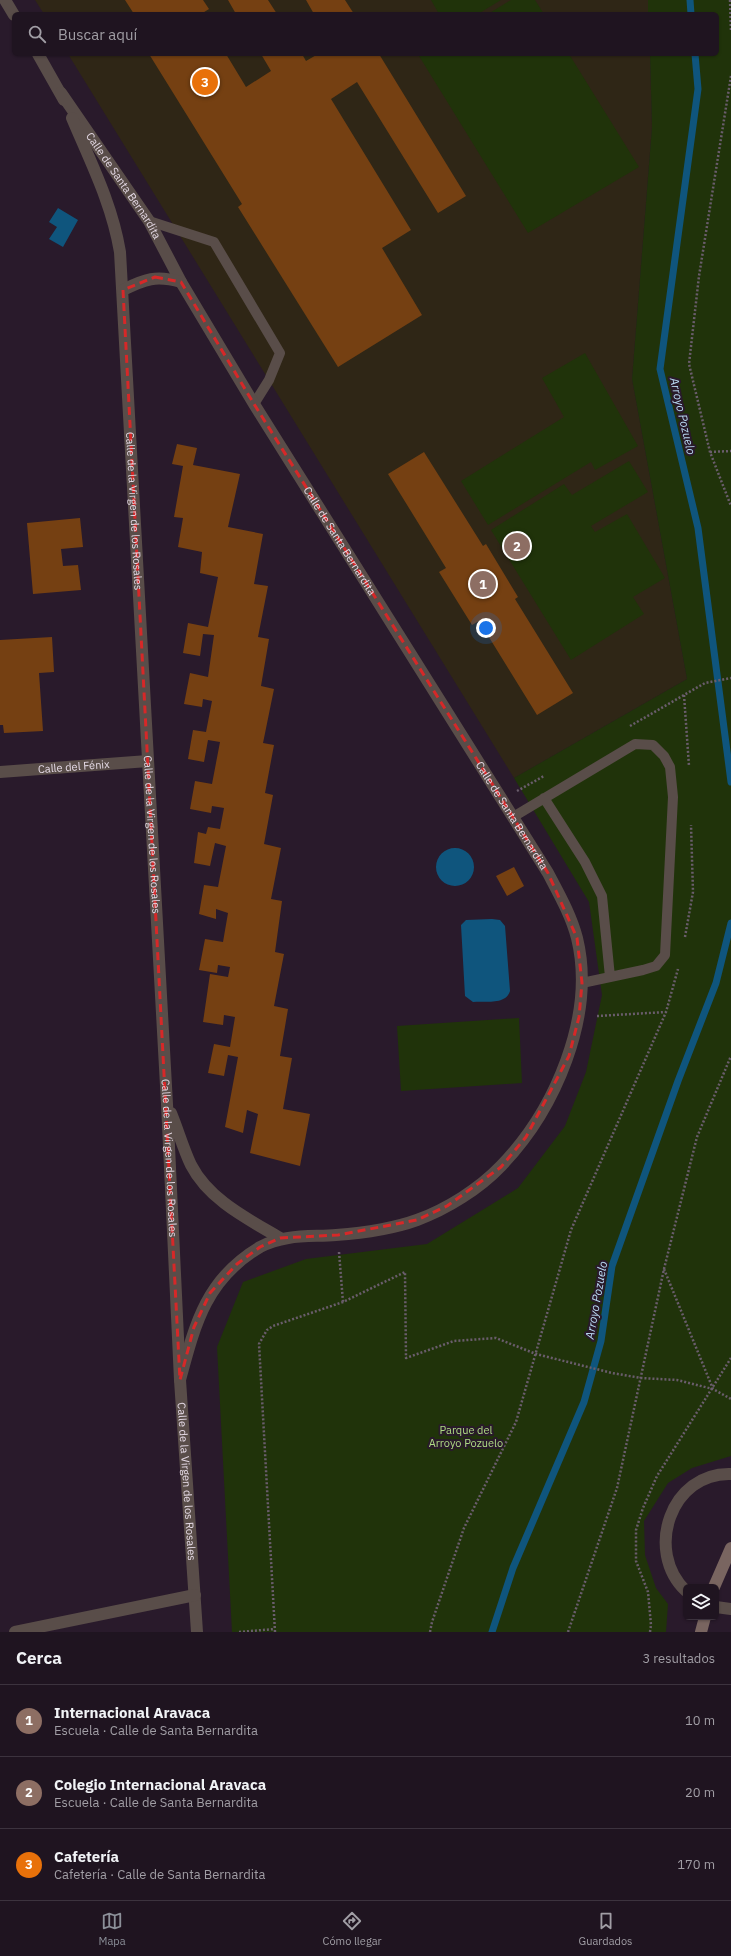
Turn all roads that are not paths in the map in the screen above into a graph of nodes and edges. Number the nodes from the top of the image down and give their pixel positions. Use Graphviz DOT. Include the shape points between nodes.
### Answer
graph roads {
  1 [pos="5,0"];
  2 [pos="12,12"];
  3 [pos="39,56"];
  4 [pos="61,93"];
  5 [pos="149,221"];
  6 [pos="181,282"];
  7 [pos="123,290"];
  8 [pos="254,404"];
  9 [pos="148,761"];
  10 [pos="0,772"];
  11 [pos="544,798"];
  12 [pos="513,817"];
  13 [pos="610,977"];
  14 [pos="582,982"];
  15 [pos="167,1104"];
  16 [pos="280,1238"];
  17 [pos="180,1380"];
  18 [pos="731,1474"];
  19 [pos="731,1548"];
  20 [pos="715,1584"];
  21 [pos="683,1588"];
  22 [pos="195,1595"];
  23 [pos="719,1607"];
  24 [pos="731,1609"];
  25 [pos="704,1620"];
  26 [pos="16,1632"];
  27 [pos="197,1632"];
  28 [pos="701,1632"];
  1 -- 2 [label="street"];
  3 -- 4 [label="street, Calle de la Virgen de los Rosales"];
  4 -- 5 [label="street, Calle de Santa Bernardita"];
  4 -- 7 [label="street, Calle de la Virgen de los Rosales" via="113,217 120,252"];
  5 -- 6 [label="street, Calle de Santa Bernardita"];
  5 -- 8 [label="lane" via="214,242 280,353 269,380"];
  6 -- 7 [label="street" via="155,277 142,280"];
  6 -- 8 [label="street, Calle de Santa Bernardita"];
  7 -- 9 [label="street, Calle de la Virgen de los Rosales"];
  8 -- 12 [label="street, Calle de Santa Bernardita"];
  9 -- 10 [label="street, Calle del Fénix"];
  9 -- 15 [label="street, Calle de la Virgen de los Rosales"];
  11 -- 12 [label="lane"];
  11 -- 13 [label="lane" via="585,862 602,896"];
  11 -- 13 [label="lane" via="636,744 653,745 670,767 673,811 665,955 656,966"];
  12 -- 14 [label="street, Calle de Santa Bernardita" via="565,905 577,938"];
  13 -- 14 [label="lane"];
  14 -- 16 [label="street, Calle de Santa Bernardita" via="579,1017 569,1056 552,1093 526,1137 501,1167 447,1206 416,1220 381,1229 338,1235"];
  15 -- 16 [label="street" via="192,1166 207,1188 224,1204"];
  15 -- 17 [label="street, Calle de la Virgen de los Rosales"];
  16 -- 17 [label="street, Calle de Santa Bernardita" via="260,1247 237,1264 210,1293 194,1327"];
  17 -- 22 [label="street, Calle de la Virgen de los Rosales"];
  18 -- 21 [label="street" via="704,1480 687,1491 674,1507 666,1526 665,1546 669,1566"];
  19 -- 20 [label="main road"];
  22 -- 26 [label="street"];
  22 -- 27 [label="street, Calle de la Virgen de los Rosales"];
  23 -- 24 [label="street"];
  25 -- 28 [label="main road"];
}
